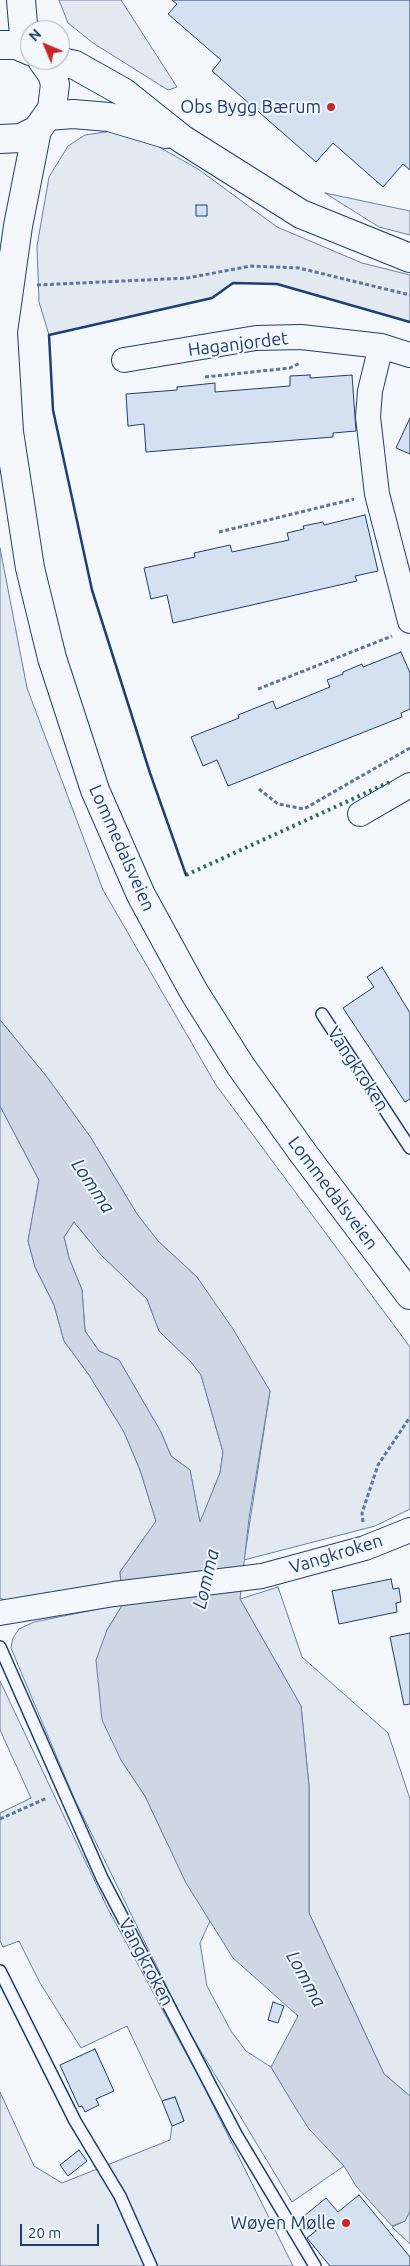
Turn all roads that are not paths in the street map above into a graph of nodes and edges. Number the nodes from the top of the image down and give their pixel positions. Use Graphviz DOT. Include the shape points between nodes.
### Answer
graph roads {
  1 [pos="20,0"];
  2 [pos="22,20"];
  3 [pos="70,64"];
  4 [pos="47,70"];
  5 [pos="42,123"];
  6 [pos="0,138"];
  7 [pos="182,139"];
  8 [pos="410,258"];
  9 [pos="2,324"];
  10 [pos="381,346"];
  11 [pos="410,355"];
  12 [pos="124,360"];
  13 [pos="406,627"];
  14 [pos="410,785"];
  15 [pos="360,814"];
  16 [pos="322,1014"];
  17 [pos="410,1148"];
  18 [pos="410,1295"];
  19 [pos="410,1530"];
  20 [pos="0,1613"];
  21 [pos="0,1647"];
  22 [pos="0,1971"];
  23 [pos="152,2266"];
  24 [pos="315,2266"];
  1 -- 2 [label="main road"];
  3 -- 7 [label="main road" via="123,92"];
  4 -- 5 [label="main road, Lommedalsveien" via="52,74 54,100"];
  5 -- 6 [label="main road" via="22,138"];
  5 -- 7 [label="main road" via="73,114 109,116"];
  5 -- 9 [label="main road, Lommedalsveien" via="18,226"];
  7 -- 8 [label="main road" via="302,214"];
  9 -- 18 [label="main road, Lommedalsveien" via="9,432 30,568 69,713 106,815 160,932 240,1065"];
  10 -- 11 [label="street, Haganjordet"];
  10 -- 12 [label="street, Haganjordet" via="301,337 256,338"];
  10 -- 13 [label="street" via="368,416 377,494"];
  14 -- 15 [label="street"];
  16 -- 17 [label="lane, Vangkroken"];
  19 -- 20 [label="street, Vangkroken" via="365,1548 262,1576 114,1594"];
  21 -- 24 [label="lane, Vangkroken" via="102,1878 236,2134"];
  22 -- 23 [label="lane" via="75,2121 120,2196"];
}
